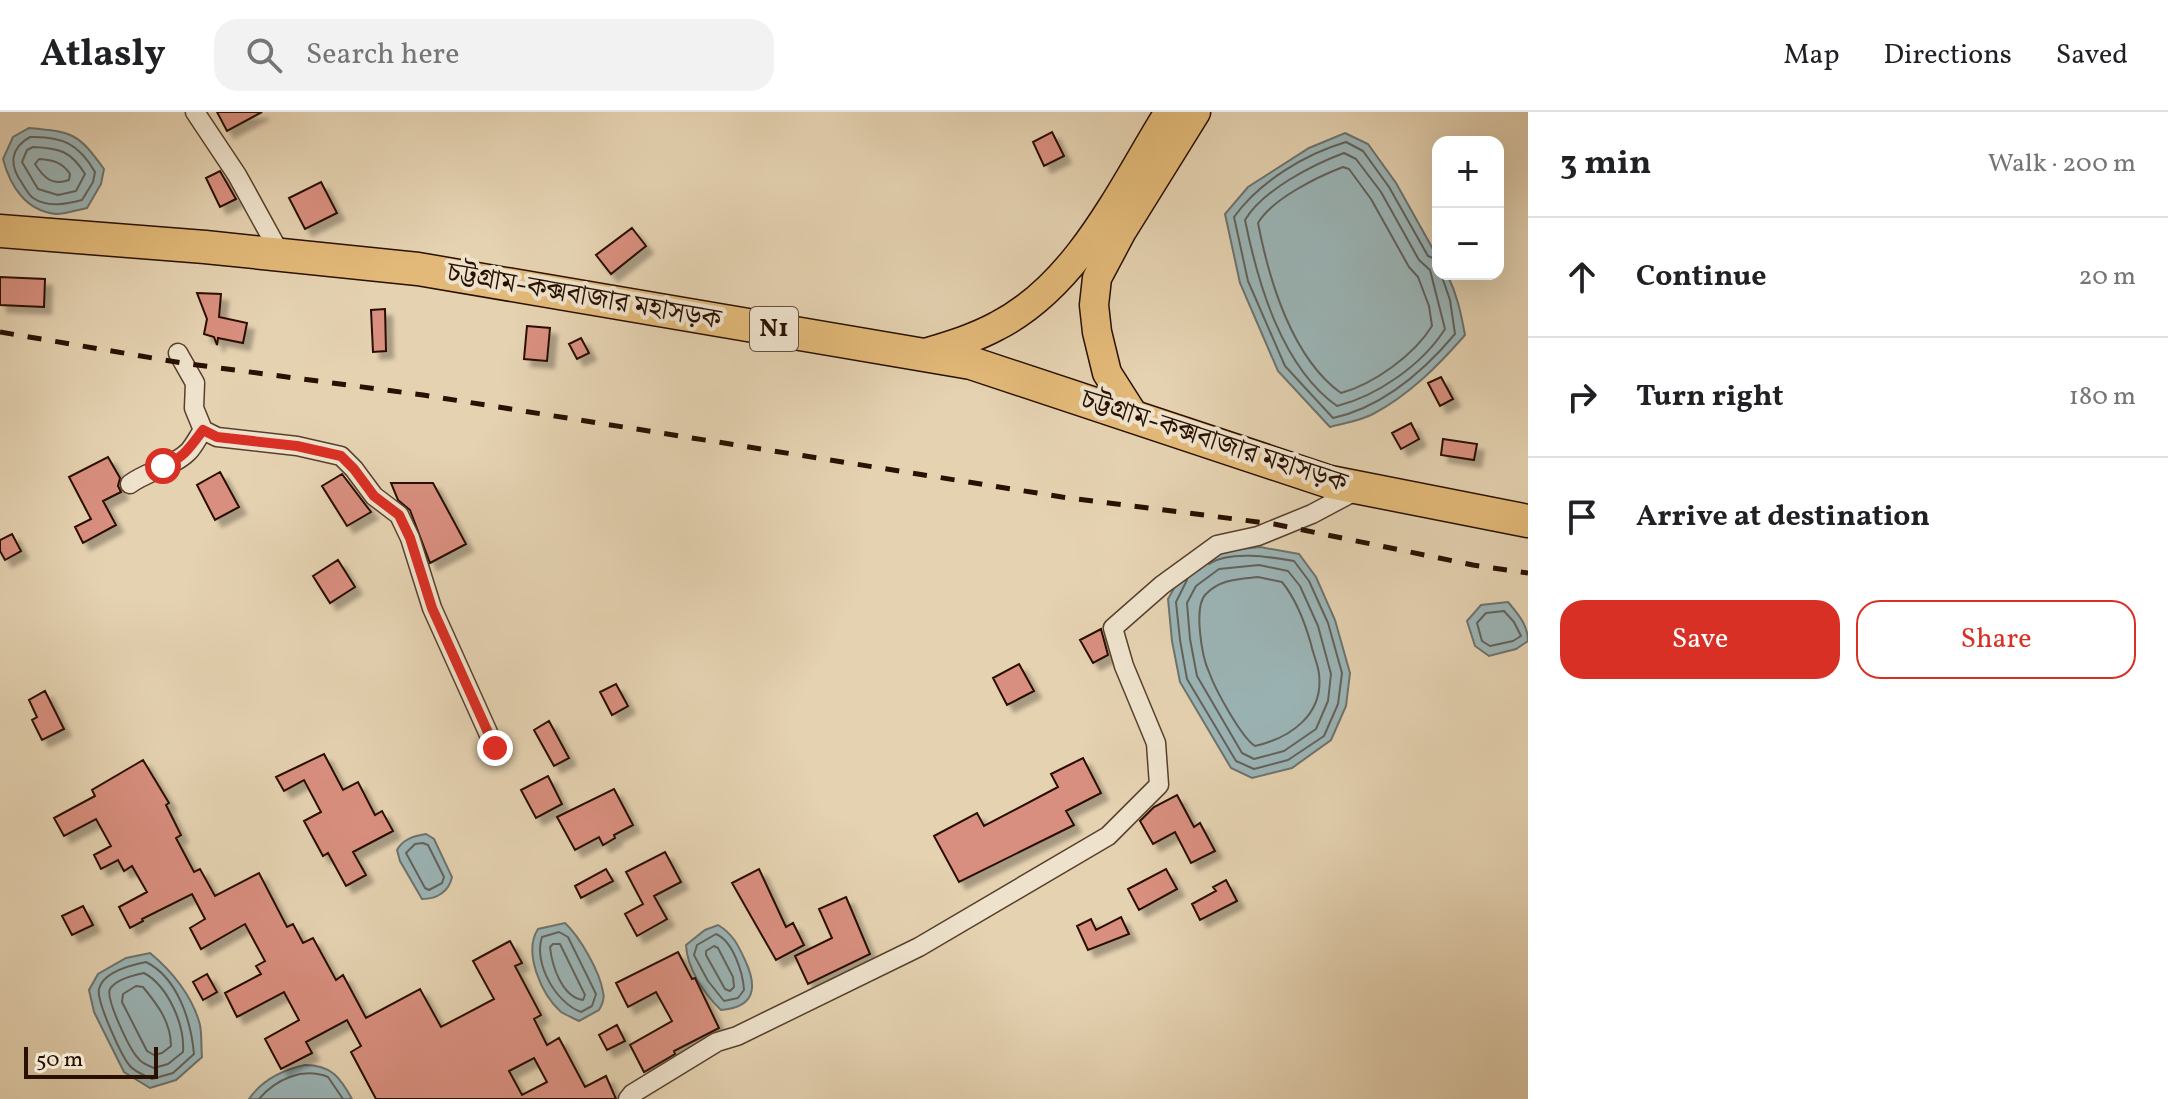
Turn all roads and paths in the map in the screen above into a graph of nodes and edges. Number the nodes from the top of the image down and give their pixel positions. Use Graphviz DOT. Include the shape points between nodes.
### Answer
graph roads {
  1 [pos="195,112"];
  2 [pos="1169,112"];
  3 [pos="1196,112"];
  4 [pos="0,231"];
  5 [pos="281,255"];
  6 [pos="178,353"];
  7 [pos="922,354"];
  8 [pos="1135,417"];
  9 [pos="203,430"];
  10 [pos="130,484"];
  11 [pos="1361,488"];
  12 [pos="1528,521"];
  13 [pos="495,748"];
  14 [pos="628,1099"];
  1 -- 5 [label="street"];
  2 -- 7 [label="main road" via="1091,237 1054,283 999,325"];
  3 -- 8 [label="main road" via="1097,278 1094,305 1107,373"];
  4 -- 5 [label="highway, চট্টগ্রাম-কক্সবাজার মহাসড়ক / N1"];
  5 -- 7 [label="highway, চট্টগ্রাম-কক্সবাজার মহাসড়ক / N1" via="418,269"];
  6 -- 9 [label="street" via="195,383 194,408"];
  7 -- 8 [label="highway, চট্টগ্রাম-কক্সবাজার মহাসড়ক / N1" via="971,363"];
  8 -- 11 [label="highway, চট্টগ্রাম-কক্সবাজার মহাসড়ক / N1"];
  9 -- 10 [label="street" via="180,459"];
  9 -- 13 [label="street" via="217,437 341,456 374,496 399,515 432,608"];
  11 -- 12 [label="highway, চট্টগ্রাম-কক্সবাজার মহাসড়ক / N1"];
  11 -- 14 [label="street" via="1258,536 1217,545 1113,628 1156,743 1159,785 1108,836 919,947 717,1042"];
}
